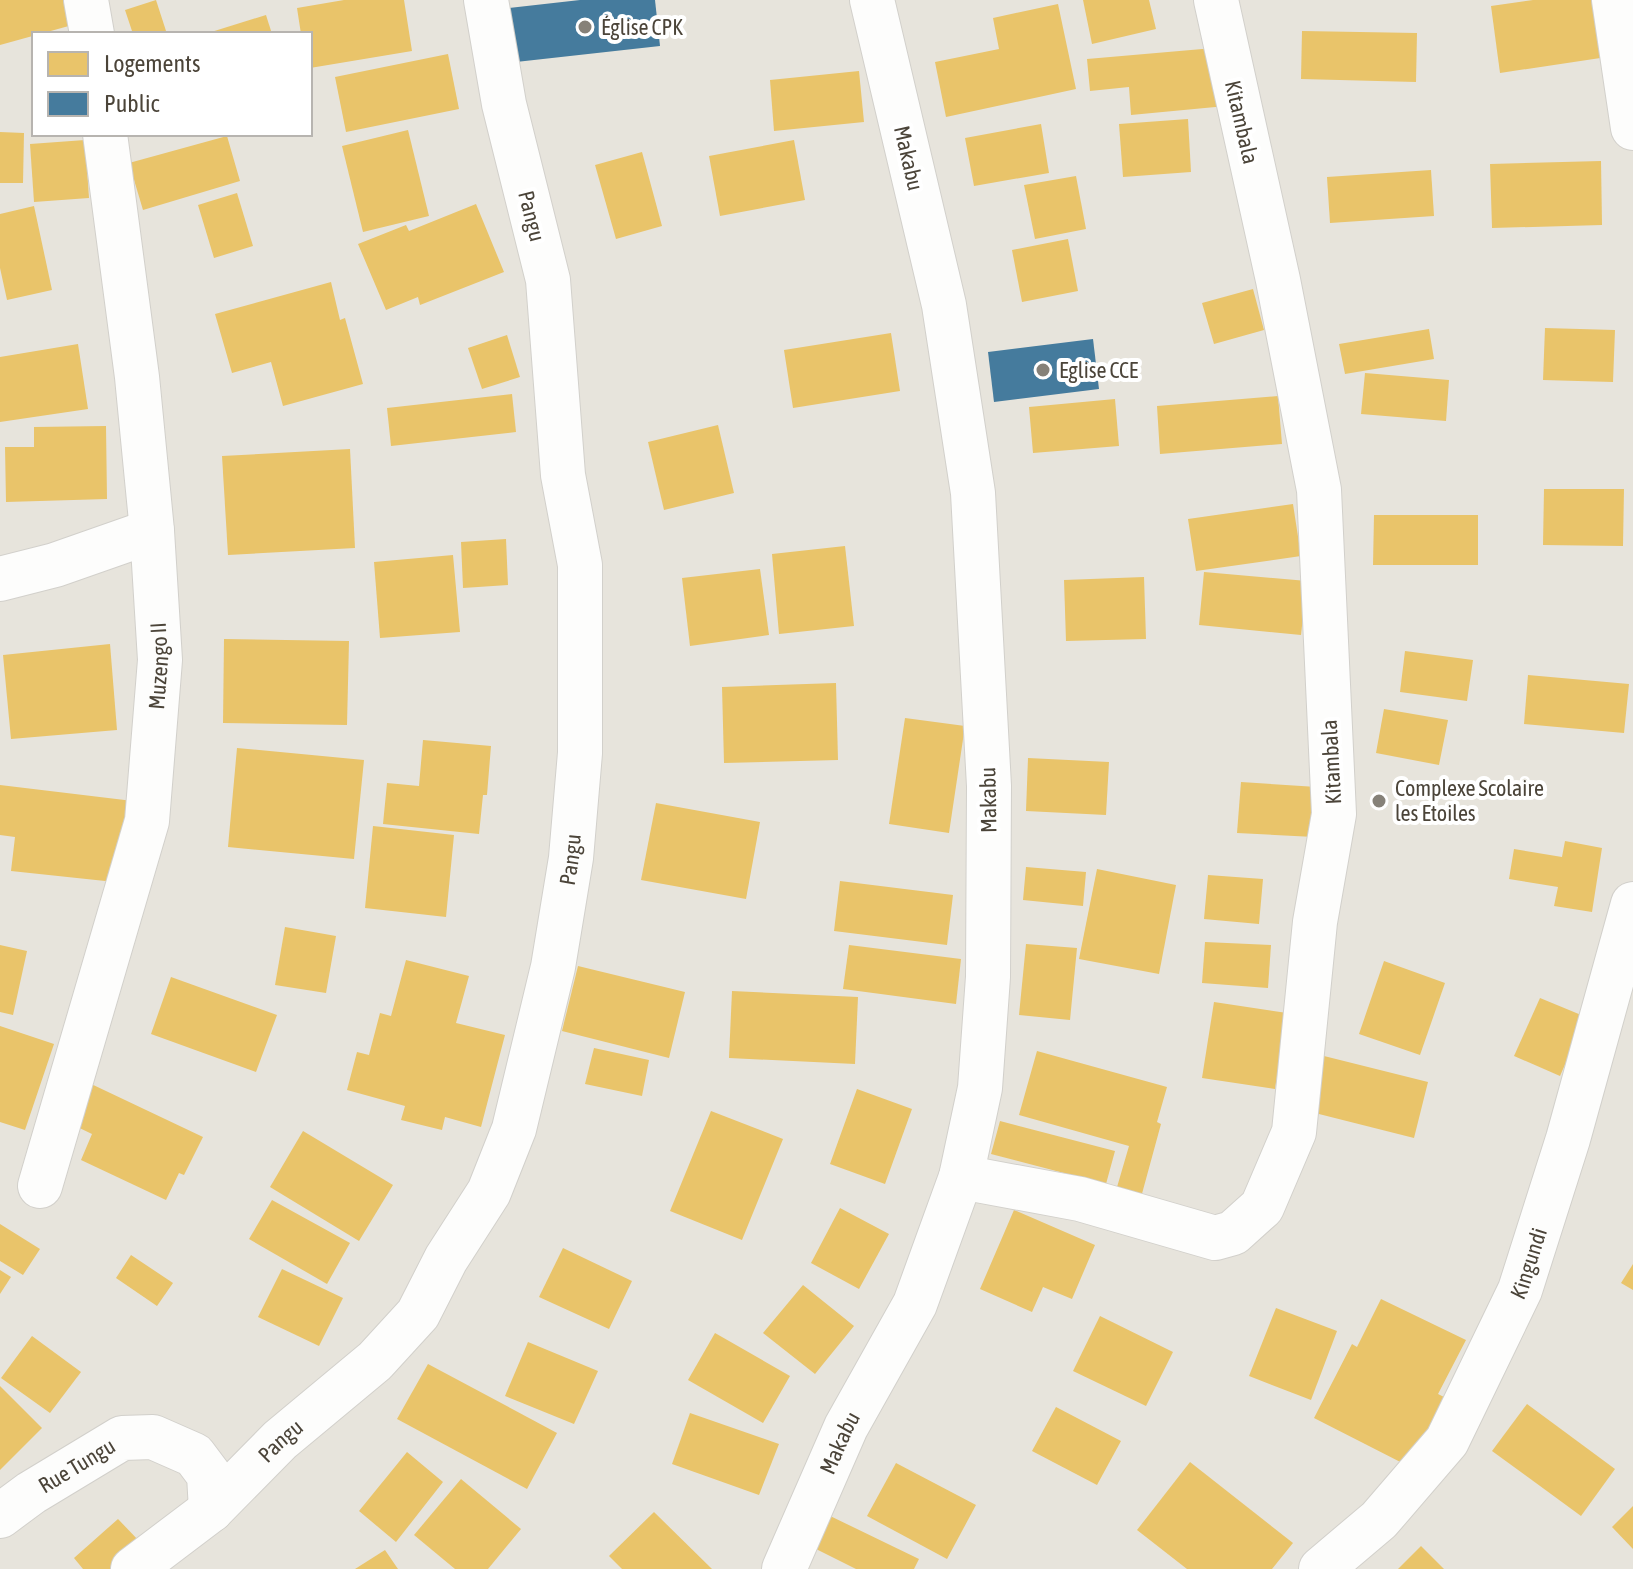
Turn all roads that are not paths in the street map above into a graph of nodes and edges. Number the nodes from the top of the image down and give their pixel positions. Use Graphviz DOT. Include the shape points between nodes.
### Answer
graph roads {
  1 [pos="86,0"];
  2 [pos="486,0"];
  3 [pos="872,0"];
  4 [pos="1216,0"];
  5 [pos="1614,0"];
  6 [pos="92,32"];
  7 [pos="1633,128"];
  8 [pos="105,136"];
  9 [pos="152,531"];
  10 [pos="0,579"];
  11 [pos="1633,904"];
  12 [pos="961,1177"];
  13 [pos="40,1186"];
  14 [pos="211,1510"];
  15 [pos="0,1516"];
  16 [pos="133,1569"];
  17 [pos="784,1569"];
  18 [pos="1321,1569"];
  1 -- 6 [label="street"];
  2 -- 14 [label="street, Pangu" via="504,104 548,280 563,475 580,565 580,753 571,858 553,967 514,1129 489,1192 418,1314 375,1361 280,1440"];
  3 -- 12 [label="street, Makabu" via="944,305 973,493 989,786 988,977 980,1088"];
  4 -- 12 [label="street, Kitambala" via="1319,490 1334,814 1315,922 1294,1132 1262,1207 1233,1233 1215,1238 1080,1199"];
  5 -- 7 [label="street"];
  8 -- 9 [label="street, Muzengo II"];
  9 -- 10 [label="street"];
  9 -- 13 [label="street, Muzengo II" via="160,660 147,821"];
  11 -- 18 [label="street, Kingundi" via="1520,1290 1447,1441 1379,1520"];
  12 -- 17 [label="street, Makabu" via="915,1304 846,1427"];
  14 -- 15 [label="street, Rue Tungu" via="209,1475 194,1455 153,1437 122,1438"];
  14 -- 16 [label="street, Pangu"];
}
